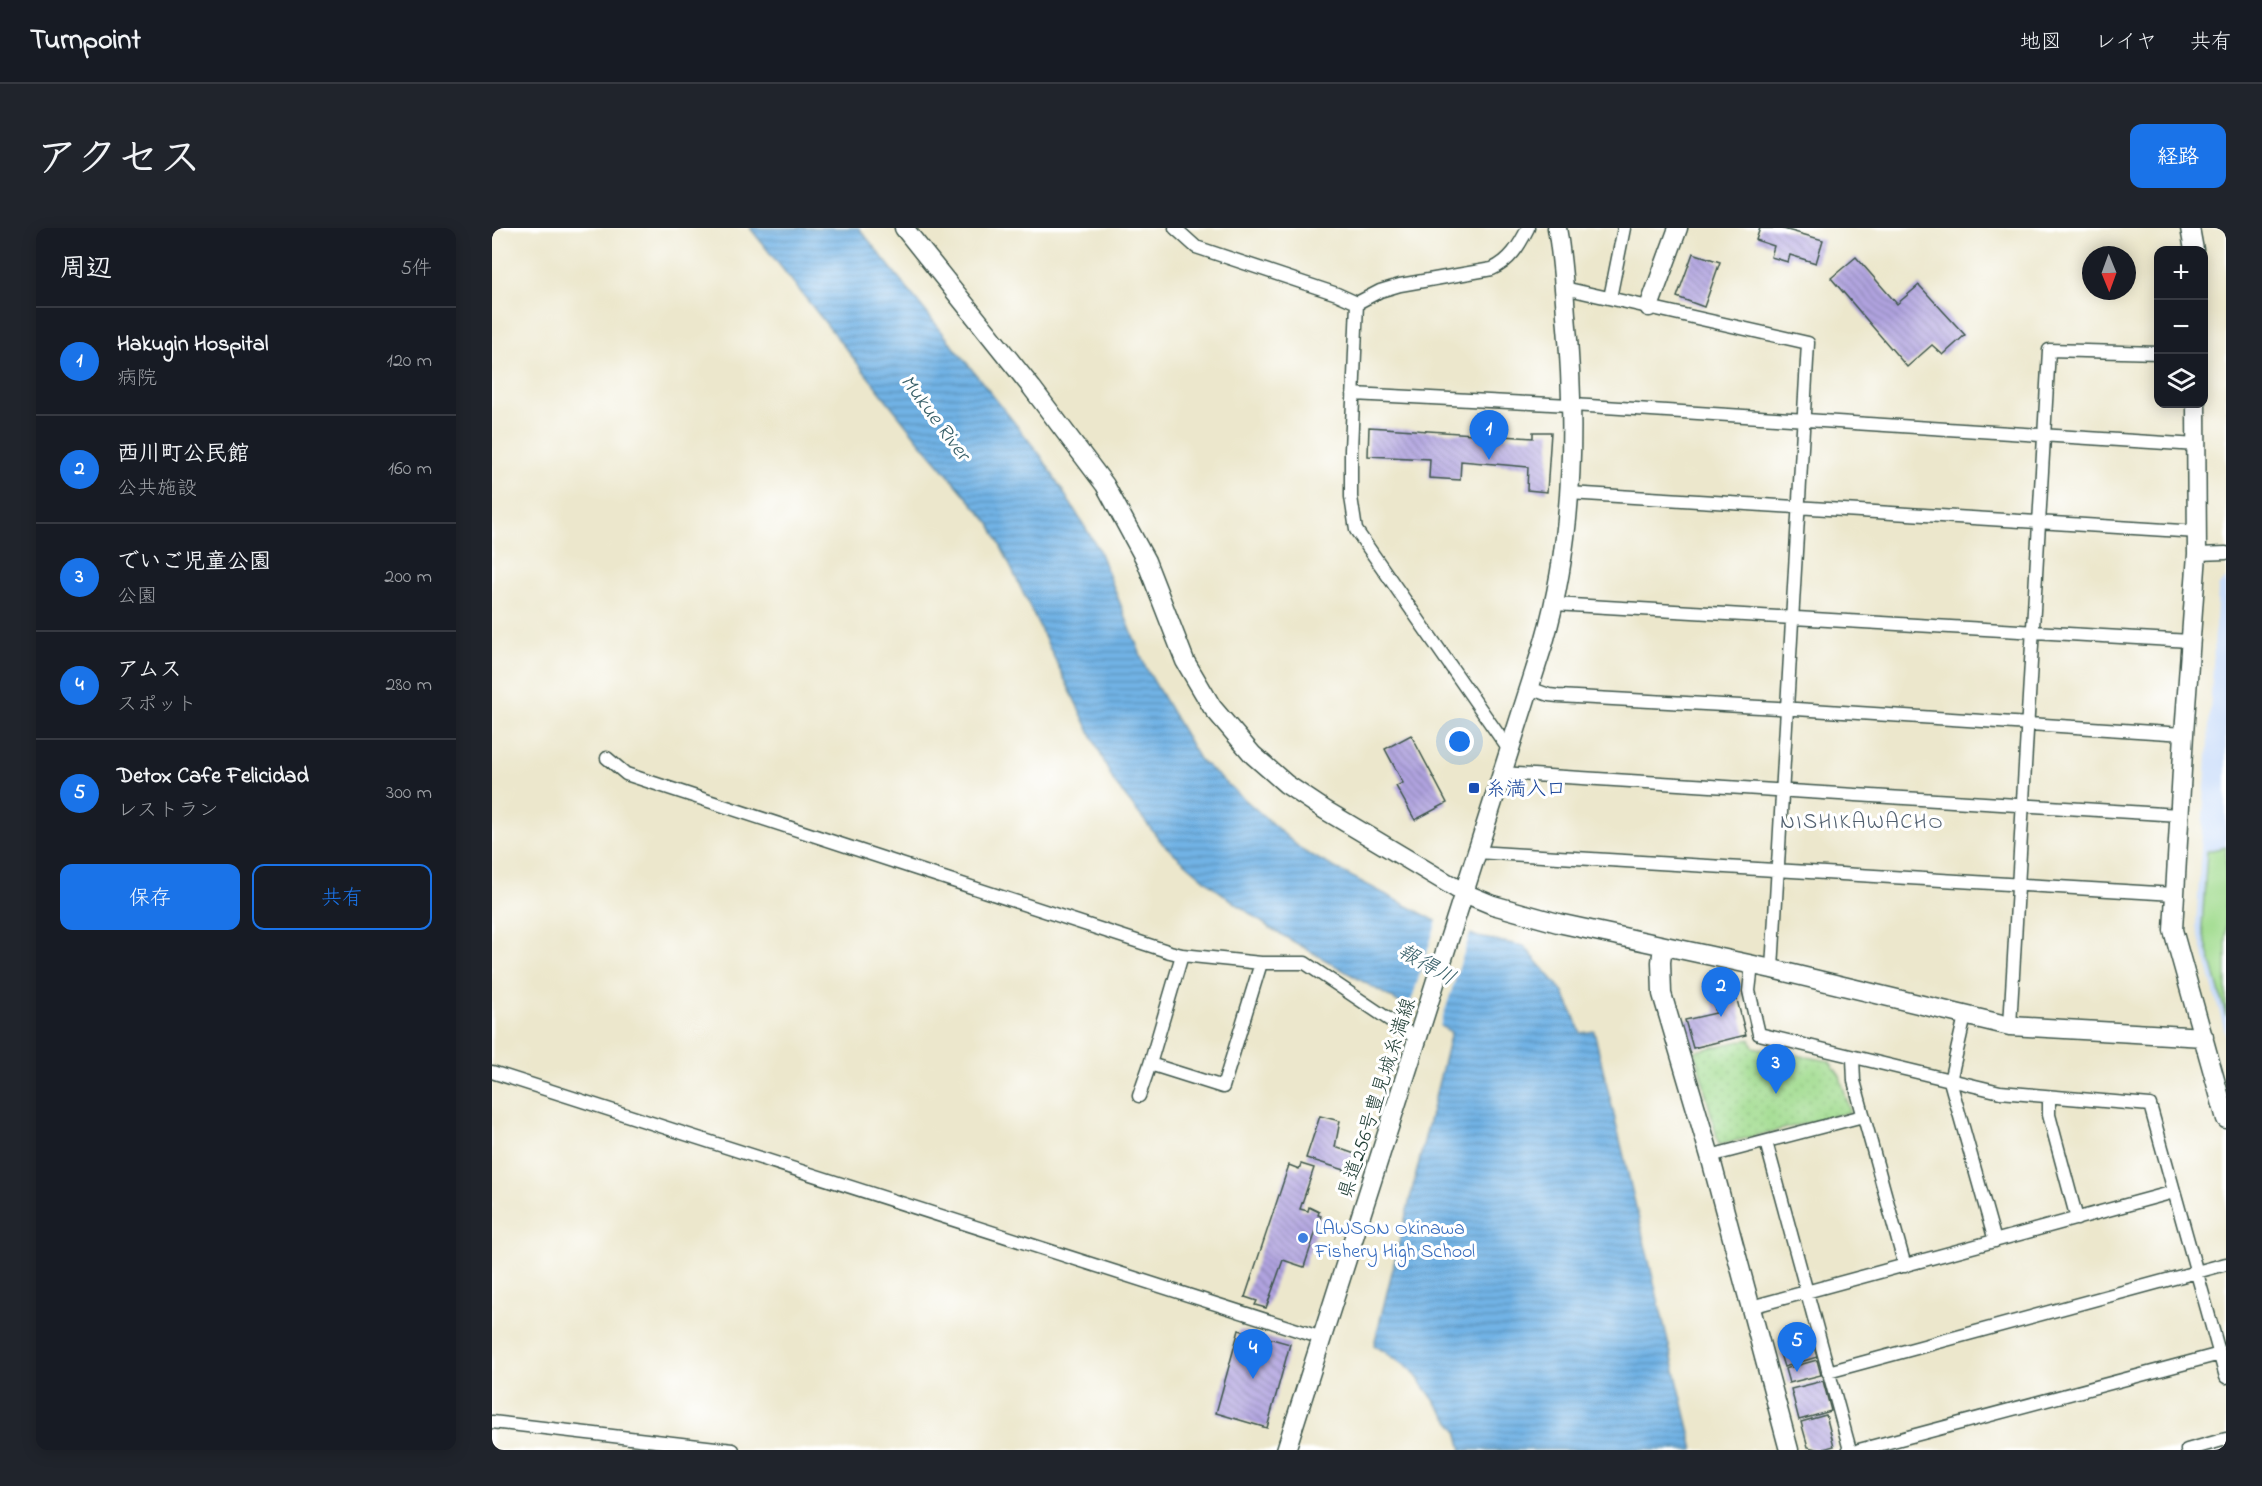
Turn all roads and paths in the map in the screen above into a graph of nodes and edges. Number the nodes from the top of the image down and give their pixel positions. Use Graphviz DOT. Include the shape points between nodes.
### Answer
graph roads {
  1 [pos="904,228"];
  2 [pos="1175,228"];
  3 [pos="1528,228"];
  4 [pos="1557,228"];
  5 [pos="1624,228"];
  6 [pos="1678,228"];
  7 [pos="2190,228"];
  8 [pos="2193,246"];
  9 [pos="1564,288"];
  10 [pos="1610,298"];
  11 [pos="1357,303"];
  12 [pos="1649,307"];
  13 [pos="2154,353"];
  14 [pos="1353,394"];
  15 [pos="1571,405"];
  16 [pos="2196,408"];
  17 [pos="1804,420"];
  18 [pos="2044,435"];
  19 [pos="2197,445"];
  20 [pos="1569,494"];
  21 [pos="1798,507"];
  22 [pos="2039,522"];
  23 [pos="2198,532"];
  24 [pos="2226,553"];
  25 [pos="2197,554"];
  26 [pos="1554,603"];
  27 [pos="1792,618"];
  28 [pos="2033,632"];
  29 [pos="2190,641"];
  30 [pos="1529,688"];
  31 [pos="1787,708"];
  32 [pos="2027,724"];
  33 [pos="2184,734"];
  34 [pos="1509,750"];
  35 [pos="607,758"];
  36 [pos="1502,773"];
  37 [pos="1782,790"];
  38 [pos="2023,804"];
  39 [pos="2179,815"];
  40 [pos="1476,852"];
  41 [pos="1778,870"];
  42 [pos="2018,885"];
  43 [pos="1464,893"];
  44 [pos="2174,894"];
  45 [pos="1663,946"];
  46 [pos="1182,955"];
  47 [pos="1261,963"];
  48 [pos="1752,965"];
  49 [pos="1772,969"];
  50 [pos="1965,1016"];
  51 [pos="2010,1026"];
  52 [pos="1420,1033"];
  53 [pos="2204,1037"];
  54 [pos="1853,1058"];
  55 [pos="1150,1064"];
  56 [pos="492,1072"];
  57 [pos="1950,1081"];
  58 [pos="1139,1096"];
  59 [pos="2049,1097"];
  60 [pos="1863,1116"];
  61 [pos="2226,1119"];
  62 [pos="1766,1142"];
  63 [pos="1710,1156"];
  64 [pos="2174,1192"];
  65 [pos="2077,1219"];
  66 [pos="1995,1241"];
  67 [pos="2226,1264"];
  68 [pos="1905,1266"];
  69 [pos="2196,1272"];
  70 [pos="1806,1292"];
  71 [pos="1751,1307"];
  72 [pos="1322,1338"];
  73 [pos="2220,1354"];
  74 [pos="1828,1372"];
  75 [pos="2226,1377"];
  76 [pos="492,1422"];
  77 [pos="2226,1439"];
  78 [pos="709,1448"];
  79 [pos="733,1450"];
  80 [pos="1287,1450"];
  81 [pos="1790,1450"];
  82 [pos="1850,1450"];
  83 [pos="1858,1450"];
  84 [pos="2187,1450"];
  1 -- 43 [label="street" via="1106,485 1146,561 1185,661 1219,715 1252,755 1286,784"];
  2 -- 11 [label="street" via="1196,247"];
  3 -- 11 [label="street" via="1521,244 1504,264 1400,285"];
  4 -- 9 [label="street, 県道256号豊見城糸満線"];
  5 -- 10 [label="street"];
  6 -- 12 [label="street"];
  7 -- 8 [label="street"];
  9 -- 10 [label="street"];
  9 -- 15 [label="street, 県道256号豊見城糸満線"];
  10 -- 12 [label="street"];
  11 -- 14 [label="street"];
  12 -- 17 [label="street" via="1808,343"];
  13 -- 18 [label="street" via="2049,350"];
  14 -- 15 [label="street"];
  14 -- 34 [label="street" via="1351,498 1356,530"];
  15 -- 17 [label="street"];
  15 -- 20 [label="street, 県道256号豊見城糸満線"];
  16 -- 19 [label="street"];
  17 -- 18 [label="street"];
  17 -- 21 [label="street"];
  18 -- 19 [label="street"];
  18 -- 22 [label="street"];
  19 -- 23 [label="street"];
  20 -- 21 [label="street"];
  20 -- 26 [label="street, 県道256号豊見城糸満線"];
  21 -- 22 [label="street"];
  21 -- 27 [label="street"];
  22 -- 23 [label="street"];
  22 -- 28 [label="street"];
  23 -- 25 [label="street"];
  24 -- 25 [label="street"];
  25 -- 29 [label="street"];
  26 -- 27 [label="street"];
  26 -- 30 [label="street, 県道256号豊見城糸満線"];
  27 -- 28 [label="street"];
  27 -- 31 [label="street"];
  28 -- 29 [label="street"];
  28 -- 32 [label="street"];
  29 -- 33 [label="street"];
  30 -- 31 [label="street" via="1558,696"];
  30 -- 34 [label="street, 県道256号豊見城糸満線"];
  31 -- 32 [label="street"];
  31 -- 37 [label="street"];
  32 -- 33 [label="street"];
  32 -- 38 [label="street"];
  33 -- 39 [label="street"];
  34 -- 36 [label="street, 県道256号豊見城糸満線"];
  35 -- 46 [label="street" via="626,774"];
  36 -- 37 [label="street"];
  36 -- 40 [label="street, 県道256号豊見城糸満線"];
  37 -- 38 [label="street"];
  37 -- 41 [label="street"];
  38 -- 39 [label="street"];
  38 -- 42 [label="street"];
  39 -- 44 [label="street"];
  40 -- 41 [label="street"];
  40 -- 43 [label="street, 県道256号豊見城糸満線"];
  41 -- 42 [label="street"];
  41 -- 49 [label="street"];
  42 -- 44 [label="street"];
  42 -- 51 [label="street"];
  43 -- 45 [label="street" via="1534,916"];
  43 -- 52 [label="street, 県道256号豊見城糸満線"];
  44 -- 53 [label="street" via="2173,930"];
  45 -- 48 [label="street"];
  45 -- 63 [label="street" via="1662,993"];
  46 -- 47 [label="street"];
  46 -- 55 [label="street"];
  47 -- 52 [label="street" via="1305,963"];
  47 -- 55 [label="street" via="1223,1087"];
  48 -- 49 [label="street"];
  48 -- 54 [label="street" via="1749,992 1759,1034"];
  49 -- 50 [label="street"];
  50 -- 51 [label="street"];
  50 -- 57 [label="street"];
  51 -- 53 [label="street"];
  52 -- 72 [label="street, 県道256号豊見城糸満線"];
  53 -- 61 [label="street"];
  54 -- 57 [label="street"];
  54 -- 60 [label="street"];
  55 -- 58 [label="street"];
  56 -- 72 [label="street"];
  57 -- 59 [label="street"];
  57 -- 66 [label="street"];
  59 -- 64 [label="street" via="2150,1105"];
  59 -- 65 [label="street" via="2049,1115"];
  60 -- 62 [label="street"];
  60 -- 68 [label="street"];
  62 -- 63 [label="street"];
  62 -- 70 [label="street"];
  63 -- 71 [label="street"];
  64 -- 65 [label="street"];
  64 -- 69 [label="street"];
  65 -- 66 [label="street"];
  66 -- 68 [label="street"];
  67 -- 69 [label="street"];
  68 -- 70 [label="street"];
  69 -- 73 [label="street"];
  69 -- 74 [label="street"];
  70 -- 71 [label="street"];
  70 -- 74 [label="street"];
  71 -- 81 [label="street"];
  72 -- 80 [label="street, 県道256号豊見城糸満線"];
  73 -- 75 [label="street"];
  73 -- 83 [label="street"];
  74 -- 82 [label="street"];
  76 -- 78 [label="street"];
  77 -- 84 [label="street"];
  78 -- 79 [label="street"];
}
